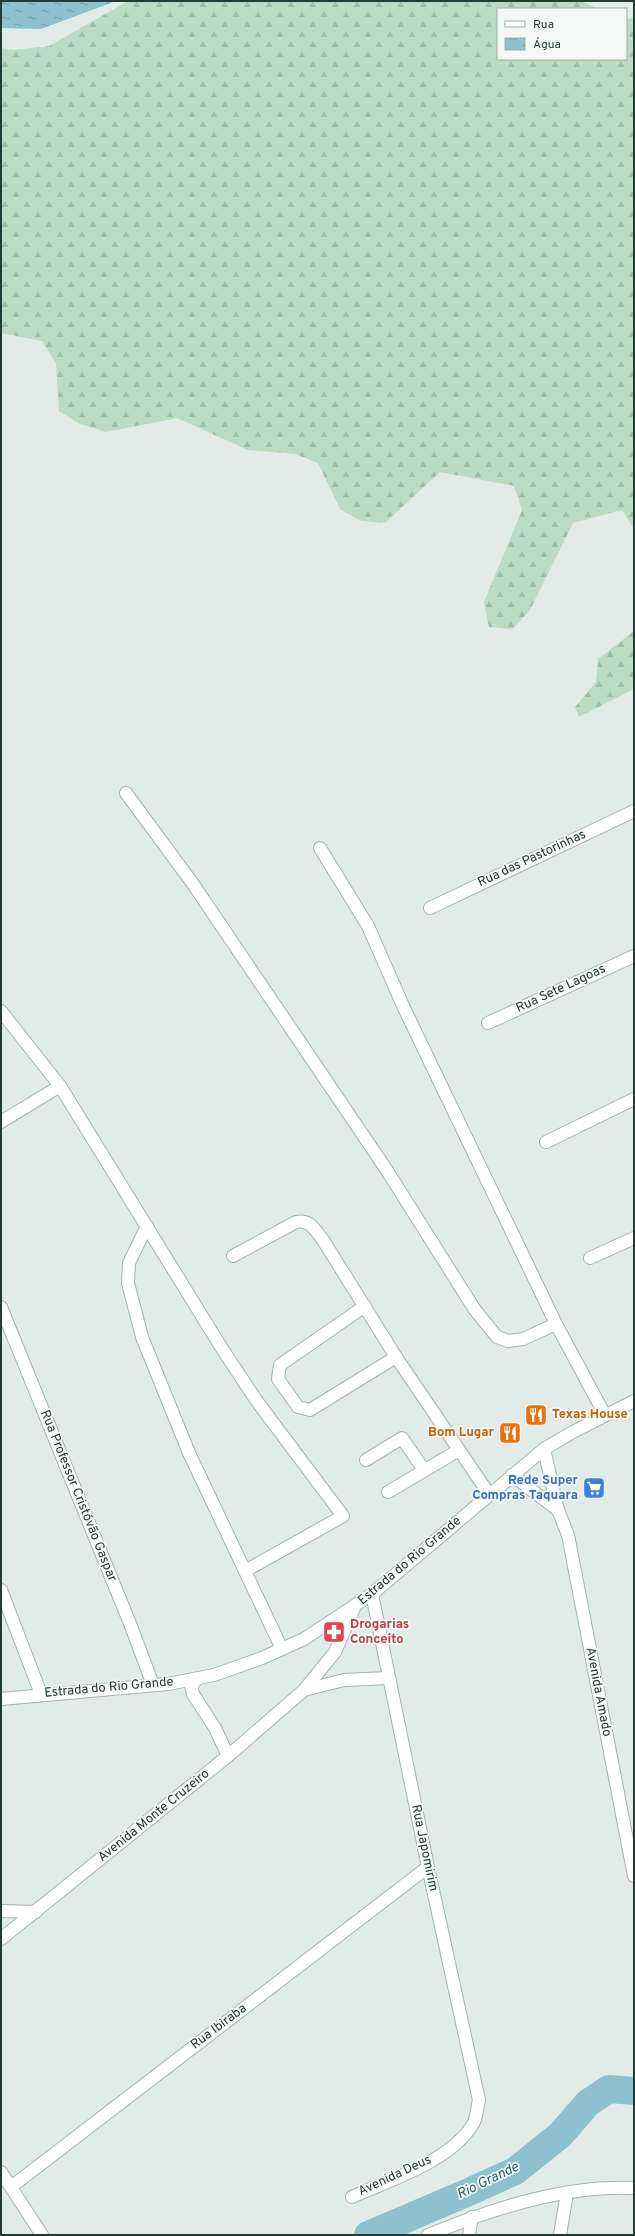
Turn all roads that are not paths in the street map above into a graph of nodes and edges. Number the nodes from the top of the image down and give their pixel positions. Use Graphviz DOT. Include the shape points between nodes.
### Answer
graph roads {
  1 [pos="126,793"];
  2 [pos="634,811"];
  3 [pos="320,848"];
  4 [pos="430,908"];
  5 [pos="634,956"];
  6 [pos="1,1011"];
  7 [pos="488,1023"];
  8 [pos="60,1086"];
  9 [pos="634,1099"];
  10 [pos="1,1122"];
  11 [pos="546,1142"];
  12 [pos="147,1226"];
  13 [pos="634,1238"];
  14 [pos="233,1256"];
  15 [pos="590,1258"];
  16 [pos="365,1306"];
  17 [pos="1,1307"];
  18 [pos="556,1324"];
  19 [pos="396,1357"];
  20 [pos="634,1401"];
  21 [pos="605,1415"];
  22 [pos="544,1449"];
  23 [pos="459,1450"];
  24 [pos="366,1460"];
  25 [pos="424,1470"];
  26 [pos="512,1475"];
  27 [pos="388,1492"];
  28 [pos="488,1494"];
  29 [pos="558,1510"];
  30 [pos="245,1571"];
  31 [pos="1,1590"];
  32 [pos="372,1594"];
  33 [pos="354,1608"];
  34 [pos="282,1649"];
  35 [pos="197,1678"];
  36 [pos="389,1678"];
  37 [pos="168,1684"];
  38 [pos="153,1685"];
  39 [pos="304,1690"];
  40 [pos="41,1694"];
  41 [pos="193,1694"];
  42 [pos="1,1699"];
  43 [pos="228,1756"];
  44 [pos="428,1867"];
  45 [pos="634,1873"];
  46 [pos="1,1911"];
  47 [pos="36,1912"];
  48 [pos="1,1939"];
  49 [pos="479,2100"];
  50 [pos="1,2172"];
  51 [pos="11,2187"];
  52 [pos="634,2188"];
  53 [pos="567,2193"];
  54 [pos="352,2196"];
  55 [pos="472,2217"];
  56 [pos="42,2235"];
  57 [pos="428,2235"];
  58 [pos="469,2235"];
  59 [pos="560,2235"];
  1 -- 18 [label="street" via="193,884 386,1169 475,1310 497,1337 508,1341 523,1339"];
  2 -- 4 [label="street, Rua das Pastorinhas"];
  3 -- 18 [label="street" via="368,926 408,1016"];
  5 -- 7 [label="street, Rua Sete Lagoas"];
  6 -- 8 [label="street"];
  8 -- 10 [label="street"];
  8 -- 12 [label="street"];
  9 -- 11 [label="street"];
  12 -- 30 [label="street" via="129,1263 128,1283 140,1330 190,1453"];
  12 -- 30 [label="street" via="256,1400 343,1516"];
  13 -- 15 [label="street"];
  14 -- 16 [label="street" via="296,1222 309,1222"];
  16 -- 19 [label="street"];
  16 -- 19 [label="street" via="280,1365 278,1379 298,1407 310,1410"];
  17 -- 38 [label="street, Rua Professor Cristóvão Gaspar"];
  18 -- 21 [label="street"];
  19 -- 23 [label="street"];
  20 -- 21 [label="street, Estrada do Rio Grande"];
  21 -- 22 [label="street, Estrada do Rio Grande"];
  22 -- 26 [label="street, Estrada do Rio Grande"];
  22 -- 29 [label="street, Avenida Amado"];
  23 -- 25 [label="street"];
  23 -- 28 [label="street"];
  24 -- 25 [label="street" via="402,1438"];
  25 -- 27 [label="street"];
  26 -- 28 [label="street, Estrada do Rio Grande"];
  26 -- 29 [label="street"];
  28 -- 32 [label="street, Estrada do Rio Grande"];
  29 -- 45 [label="street, Avenida Amado" via="568,1535"];
  30 -- 34 [label="street"];
  31 -- 40 [label="street"];
  32 -- 33 [label="street, Estrada do Rio Grande"];
  32 -- 36 [label="street, Rua Japomirim"];
  33 -- 34 [label="street, Estrada do Rio Grande" via="304,1639"];
  33 -- 39 [label="street, Avenida Monte Cruzeiro" via="335,1652"];
  34 -- 35 [label="street, Estrada do Rio Grande" via="214,1675"];
  35 -- 37 [label="street, Estrada do Rio Grande"];
  35 -- 41 [label="street" via="191,1686"];
  36 -- 39 [label="street, Avenida Monte Cruzeiro" via="344,1680"];
  36 -- 44 [label="street, Rua Japomirim"];
  37 -- 38 [label="street, Estrada do Rio Grande"];
  37 -- 41 [label="street" via="184,1688"];
  38 -- 40 [label="street, Estrada do Rio Grande"];
  39 -- 43 [label="street, Avenida Monte Cruzeiro"];
  40 -- 42 [label="street, Estrada do Rio Grande"];
  41 -- 43 [label="street" via="215,1728"];
  43 -- 47 [label="street, Avenida Monte Cruzeiro"];
  44 -- 49 [label="street, Rua Japomirim"];
  44 -- 51 [label="street, Rua Ibiraba"];
  46 -- 47 [label="street"];
  47 -- 48 [label="street, Avenida Monte Cruzeiro"];
  49 -- 54 [label="street, Avenida Deus" via="474,2122 463,2137 443,2154 420,2167"];
  50 -- 51 [label="street"];
  51 -- 56 [label="street"];
  52 -- 53 [label="street"];
  53 -- 55 [label="street"];
  53 -- 59 [label="street"];
  55 -- 57 [label="street"];
  55 -- 58 [label="street"];
}
